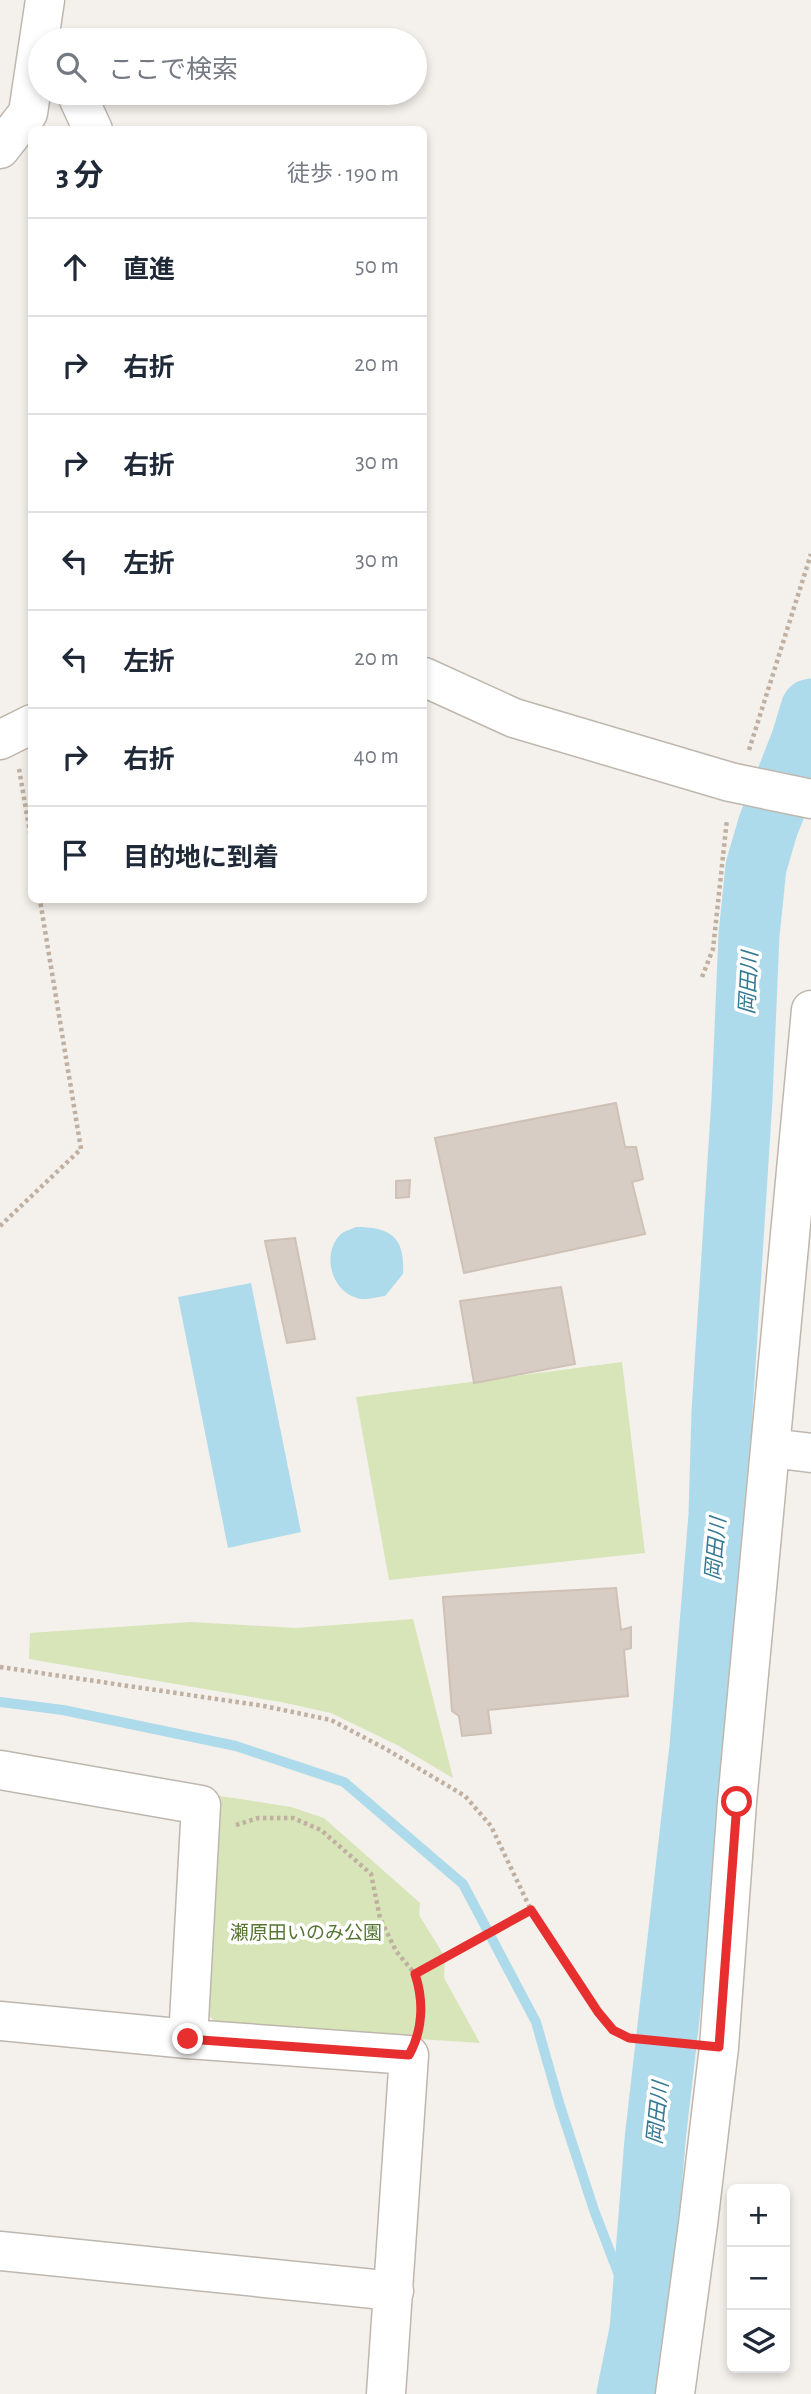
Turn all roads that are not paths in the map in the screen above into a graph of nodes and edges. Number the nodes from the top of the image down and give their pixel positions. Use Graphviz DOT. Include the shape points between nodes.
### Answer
graph roads {
  1 [pos="30,105"];
  2 [pos="82,105"];
  3 [pos="91,126"];
  4 [pos="0,149"];
  5 [pos="427,678"];
  6 [pos="811,799"];
  7 [pos="811,1010"];
  8 [pos="771,1448"];
  9 [pos="811,1453"];
  10 [pos="0,1770"];
  11 [pos="0,2021"];
  12 [pos="188,2039"];
  13 [pos="0,2251"];
  14 [pos="394,2291"];
  15 [pos="386,2394"];
  16 [pos="675,2394"];
  1 -- 4 [label="street"];
  2 -- 3 [label="street"];
  5 -- 6 [label="street" via="514,718 738,783"];
  7 -- 8 [label="street"];
  8 -- 9 [label="street"];
  8 -- 16 [label="street" via="719,2047"];
  10 -- 12 [label="street" via="201,1805"];
  11 -- 12 [label="street"];
  12 -- 14 [label="street" via="409,2055"];
  13 -- 14 [label="street"];
  14 -- 15 [label="street"];
}
